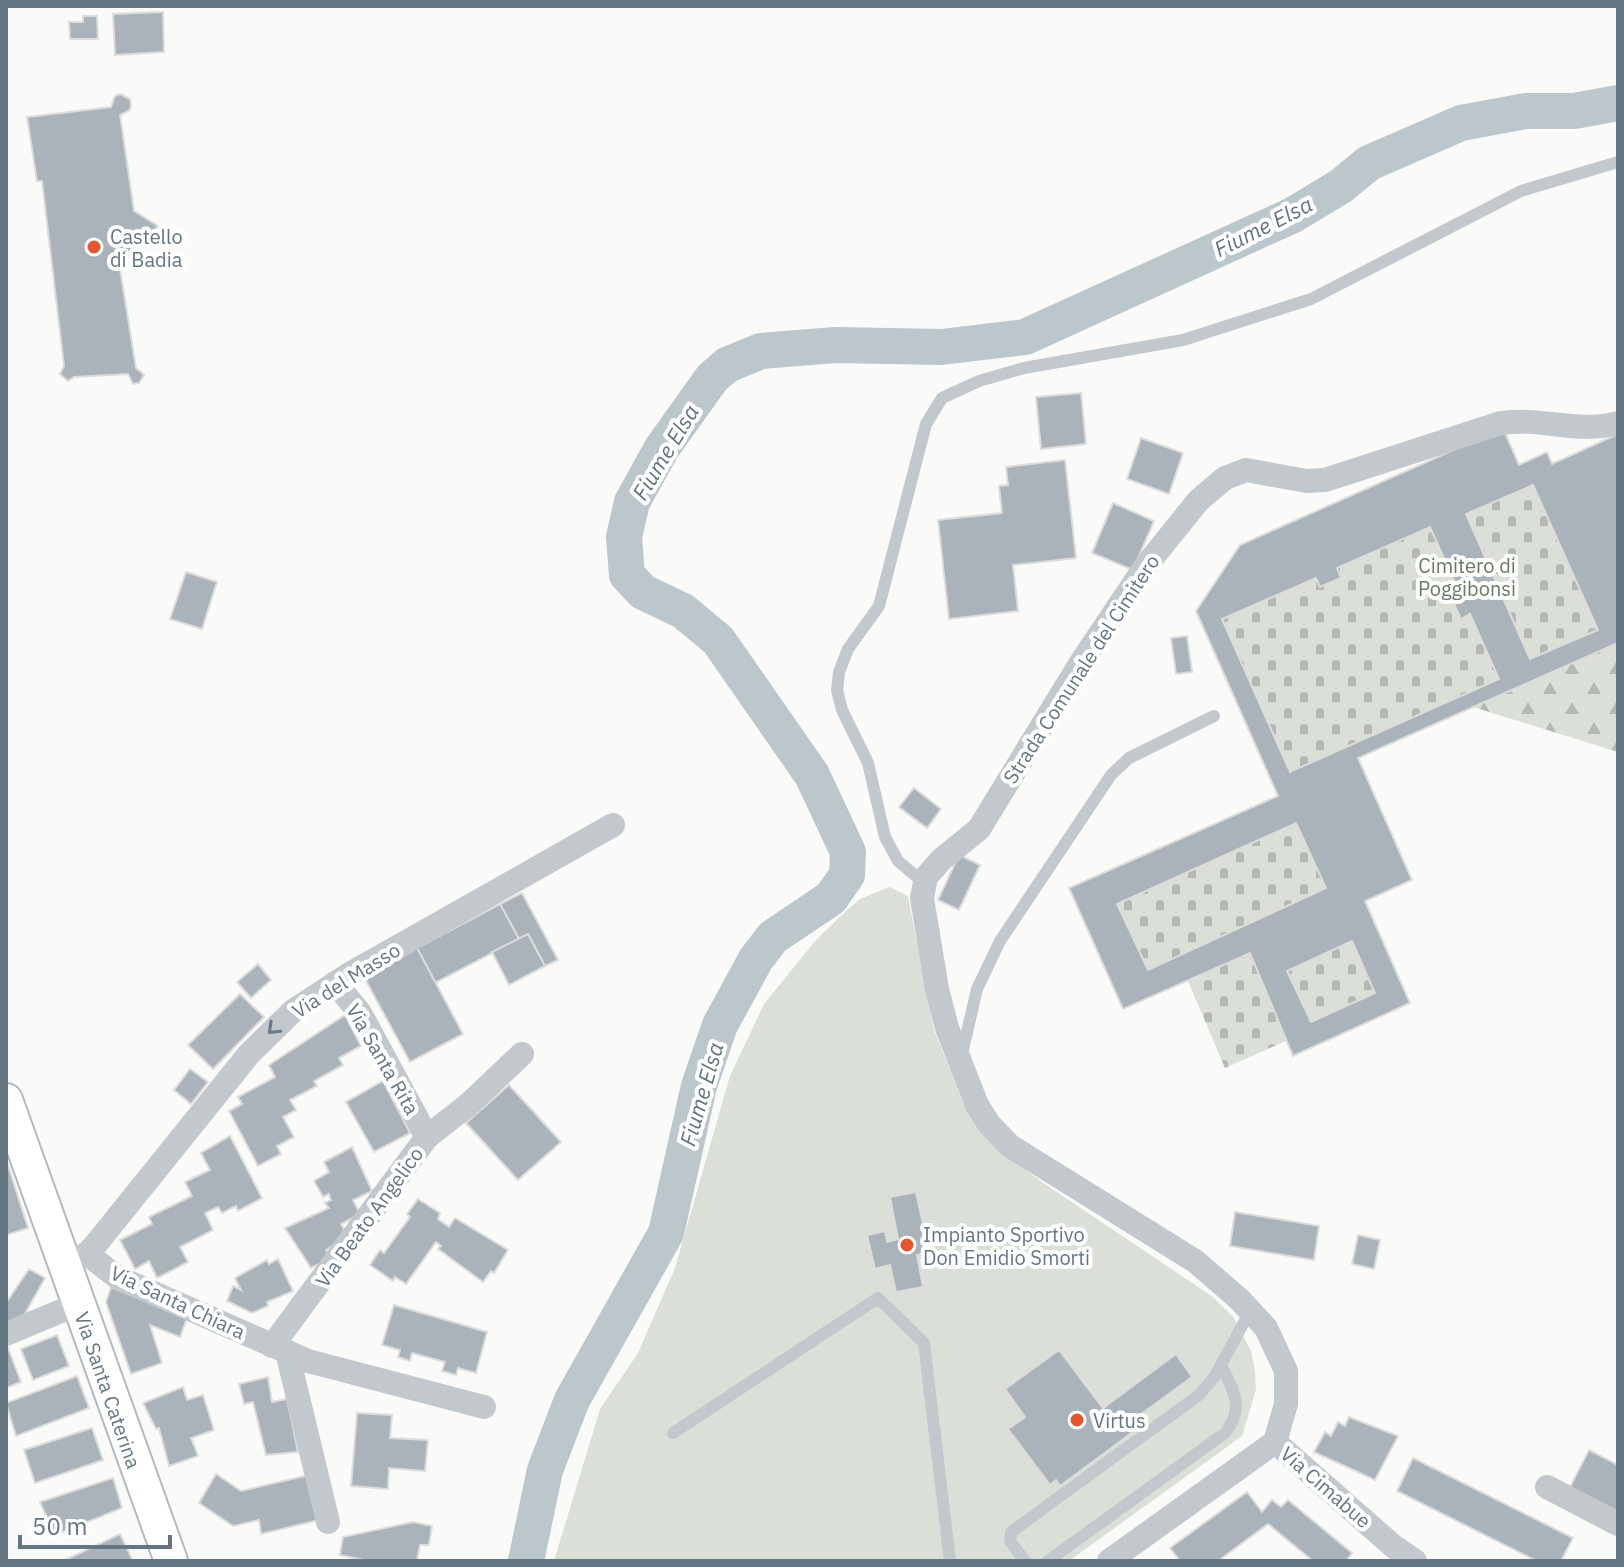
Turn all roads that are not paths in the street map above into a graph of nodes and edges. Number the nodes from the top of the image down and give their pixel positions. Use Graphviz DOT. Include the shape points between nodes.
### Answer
graph roads {
  1 [pos="1618,162"];
  2 [pos="1618,423"];
  3 [pos="1214,716"];
  4 [pos="613,825"];
  5 [pos="924,883"];
  6 [pos="335,983"];
  7 [pos="522,1054"];
  8 [pos="960,1065"];
  9 [pos="6,1100"];
  10 [pos="427,1137"];
  11 [pos="75,1258"];
  12 [pos="78,1304"];
  13 [pos="1250,1311"];
  14 [pos="6,1334"];
  15 [pos="280,1349"];
  16 [pos="1221,1366"];
  17 [pos="484,1407"];
  18 [pos="673,1433"];
  19 [pos="1275,1442"];
  20 [pos="1547,1487"];
  21 [pos="328,1522"];
  22 [pos="1618,1524"];
  23 [pos="1389,1554"];
  24 [pos="171,1561"];
  25 [pos="950,1561"];
  26 [pos="1025,1561"];
  27 [pos="1048,1561"];
  28 [pos="1109,1561"];
  29 [pos="1415,1561"];
  1 -- 5 [label="lane" via="1521,191 1311,299 1183,340 1024,368 942,398 926,424 879,606 848,649 837,690 868,763 885,837 898,861"];
  2 -- 5 [label="street, Strada Comunale del Cimitero" via="1589,428 1501,423 1339,476 1307,481 1238,470 1198,501 1156,551 1084,657 986,820 935,866"];
  3 -- 8 [label="lane" via="1129,758 1111,775 1000,941 977,989"];
  4 -- 6 [label="street, Via del Masso"];
  5 -- 8 [label="street" via="937,989"];
  6 -- 10 [label="street, Via Santa Rita" via="360,1013"];
  6 -- 11 [label="street, Via del Masso, one-way" via="293,1011 258,1044"];
  7 -- 10 [label="street, Via Beato Angelico"];
  8 -- 13 [label="street" via="982,1114 1010,1146 1188,1256"];
  9 -- 11 [label="main road, Via Santa Caterina"];
  10 -- 15 [label="street, Via Beato Angelico"];
  11 -- 12 [label="main road, Via Santa Caterina"];
  11 -- 15 [label="street, Via Santa Chiara"];
  12 -- 14 [label="street"];
  12 -- 24 [label="main road, Via Santa Caterina"];
  13 -- 16 [label="lane"];
  13 -- 19 [label="street" via="1276,1345 1286,1371 1286,1404"];
  15 -- 17 [label="street" via="318,1365"];
  15 -- 21 [label="street"];
  16 -- 26 [label="lane" via="1199,1395 1011,1532 1010,1541"];
  16 -- 27 [label="lane" via="1237,1400 1234,1422 1225,1433"];
  18 -- 25 [label="lane" via="878,1298 924,1343"];
  19 -- 23 [label="street, Via Cimabue"];
  19 -- 28 [label="street"];
  20 -- 22 [label="street"];
  23 -- 29 [label="street, Via Cimabue"];
}
